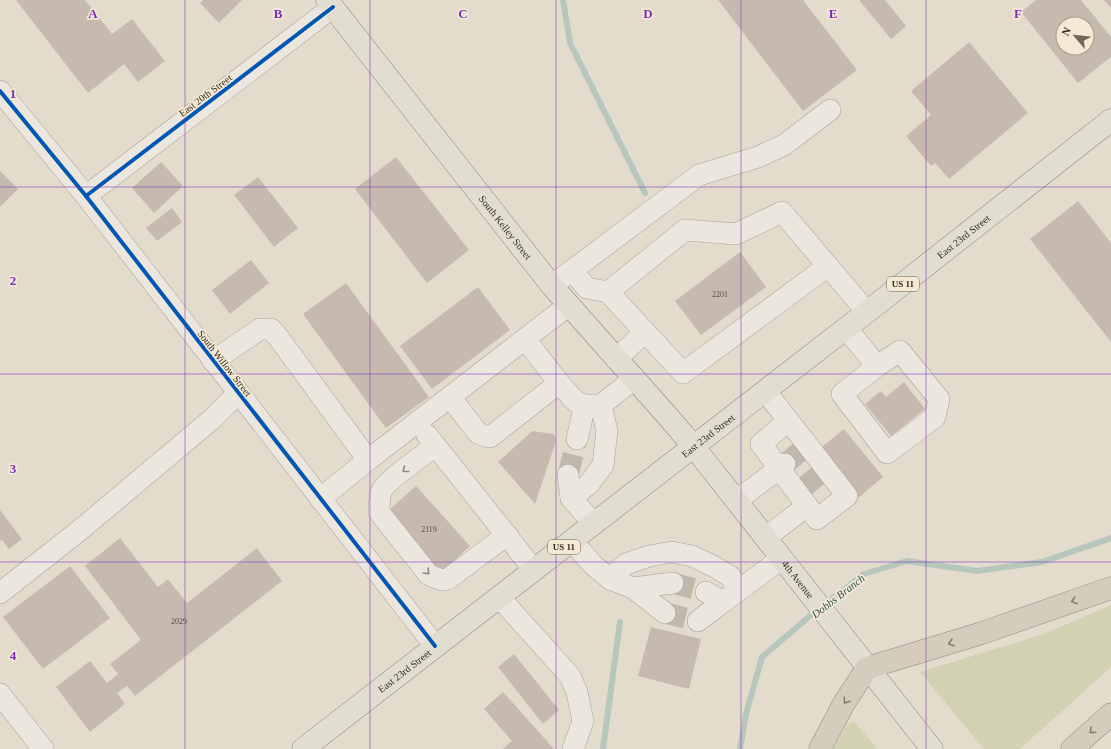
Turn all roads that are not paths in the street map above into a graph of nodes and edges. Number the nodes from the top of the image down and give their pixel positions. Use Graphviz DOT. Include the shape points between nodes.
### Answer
graph roads {
  1 [pos="330,3"];
  2 [pos="0,92"];
  3 [pos="830,110"];
  4 [pos="1111,120"];
  5 [pos="86,196"];
  6 [pos="828,266"];
  7 [pos="572,271"];
  8 [pos="552,286"];
  9 [pos="608,292"];
  10 [pos="569,305"];
  11 [pos="867,312"];
  12 [pos="846,328"];
  13 [pos="645,332"];
  14 [pos="525,339"];
  15 [pos="616,359"];
  16 [pos="213,361"];
  17 [pos="877,366"];
  18 [pos="634,379"];
  19 [pos="559,383"];
  20 [pos="765,391"];
  21 [pos="238,393"];
  22 [pos="450,397"];
  23 [pos="593,405"];
  24 [pos="788,421"];
  25 [pos="417,422"];
  26 [pos="578,439"];
  27 [pos="435,446"];
  28 [pos="694,447"];
  29 [pos="368,460"];
  30 [pos="782,466"];
  31 [pos="568,475"];
  32 [pos="802,496"];
  33 [pos="570,498"];
  34 [pos="320,499"];
  35 [pos="736,501"];
  36 [pos="594,524"];
  37 [pos="507,535"];
  38 [pos="765,538"];
  39 [pos="572,541"];
  40 [pos="781,559"];
  41 [pos="534,570"];
  42 [pos="610,579"];
  43 [pos="673,583"];
  44 [pos="633,588"];
  45 [pos="1111,588"];
  46 [pos="0,593"];
  47 [pos="722,595"];
  48 [pos="499,597"];
  49 [pos="665,613"];
  50 [pos="698,621"];
  51 [pos="435,646"];
  52 [pos="867,668"];
  53 [pos="0,694"];
  54 [pos="1111,714"];
  55 [pos="43,749"];
  56 [pos="303,749"];
  57 [pos="573,749"];
  58 [pos="820,749"];
  59 [pos="932,749"];
  60 [pos="1072,749"];
  1 -- 5 [label="street, East 20th Street"];
  1 -- 8 [label="main road, South Kelley Street"];
  2 -- 5 [label="street, South Willow Street"];
  3 -- 7 [label="street" via="784,145 758,157 699,175"];
  4 -- 11 [label="main road, East 23rd Street / US 11"];
  5 -- 16 [label="street, South Willow Street"];
  6 -- 9 [label="street" via="782,212 736,234 685,230"];
  6 -- 11 [label="street"];
  6 -- 13 [label="street" via="683,373"];
  7 -- 8 [label="street"];
  7 -- 9 [label="street" via="587,288"];
  8 -- 10 [label="main road, South Kelley Street"];
  9 -- 13 [label="street"];
  10 -- 14 [label="street"];
  10 -- 15 [label="main road, South Kelley Street"];
  11 -- 12 [label="main road, East 23rd Street / US 11"];
  12 -- 17 [label="street"];
  12 -- 20 [label="main road, East 23rd Street / US 11"];
  13 -- 15 [label="street"];
  14 -- 19 [label="street"];
  14 -- 22 [label="street"];
  15 -- 18 [label="main road, South Kelley Street"];
  16 -- 21 [label="street, South Willow Street"];
  16 -- 29 [label="street" via="260,329 271,329"];
  17 -- 17 [label="street" via="842,394 887,453 935,417 939,399 900,351"];
  18 -- 23 [label="street"];
  18 -- 28 [label="main road, South Kelley Street"];
  19 -- 22 [label="street" via="490,437 478,433"];
  19 -- 23 [label="street" via="576,402"];
  20 -- 24 [label="street"];
  20 -- 28 [label="main road, East 23rd Street / US 11"];
  21 -- 34 [label="street, South Willow Street"];
  21 -- 46 [label="street" via="211,420 80,530"];
  22 -- 25 [label="street"];
  23 -- 26 [label="street"];
  23 -- 33 [label="street" via="607,431 603,465 589,484"];
  24 -- 30 [label="street" via="761,444"];
  24 -- 32 [label="street" via="804,448 847,496 817,519"];
  25 -- 27 [label="street"];
  25 -- 29 [label="street"];
  27 -- 37 [label="street"];
  27 -- 37 [label="street, one-way" via="382,489 378,502 378,512 424,569 435,578 448,579"];
  28 -- 35 [label="main road, 4th Avenue"];
  28 -- 36 [label="main road, East 23rd Street / US 11"];
  29 -- 34 [label="street"];
  30 -- 32 [label="street"];
  30 -- 35 [label="street"];
  31 -- 33 [label="street"];
  32 -- 38 [label="street"];
  33 -- 36 [label="street"];
  34 -- 51 [label="street, South Willow Street"];
  35 -- 38 [label="main road, 4th Avenue"];
  36 -- 39 [label="main road, East 23rd Street / US 11"];
  37 -- 41 [label="street"];
  38 -- 40 [label="main road, 4th Avenue"];
  39 -- 41 [label="main road, East 23rd Street / US 11"];
  39 -- 42 [label="street" via="593,565"];
  40 -- 47 [label="street"];
  40 -- 52 [label="main road, 4th Avenue"];
  41 -- 48 [label="main road, East 23rd Street / US 11"];
  42 -- 44 [label="street"];
  42 -- 47 [label="street" via="626,564 672,552 692,556 730,576"];
  43 -- 44 [label="street"];
  44 -- 49 [label="street"];
  45 -- 52 [label="highway, one-way" via="982,634"];
  47 -- 50 [label="street"];
  48 -- 51 [label="main road, East 23rd Street / US 11"];
  48 -- 57 [label="street" via="570,676 577,692 583,721"];
  51 -- 56 [label="main road, East 23rd Street / US 11"];
  52 -- 58 [label="highway, one-way" via="843,705"];
  52 -- 59 [label="main road, 4th Avenue"];
  53 -- 55 [label="street"];
  54 -- 60 [label="highway, one-way"];
}
